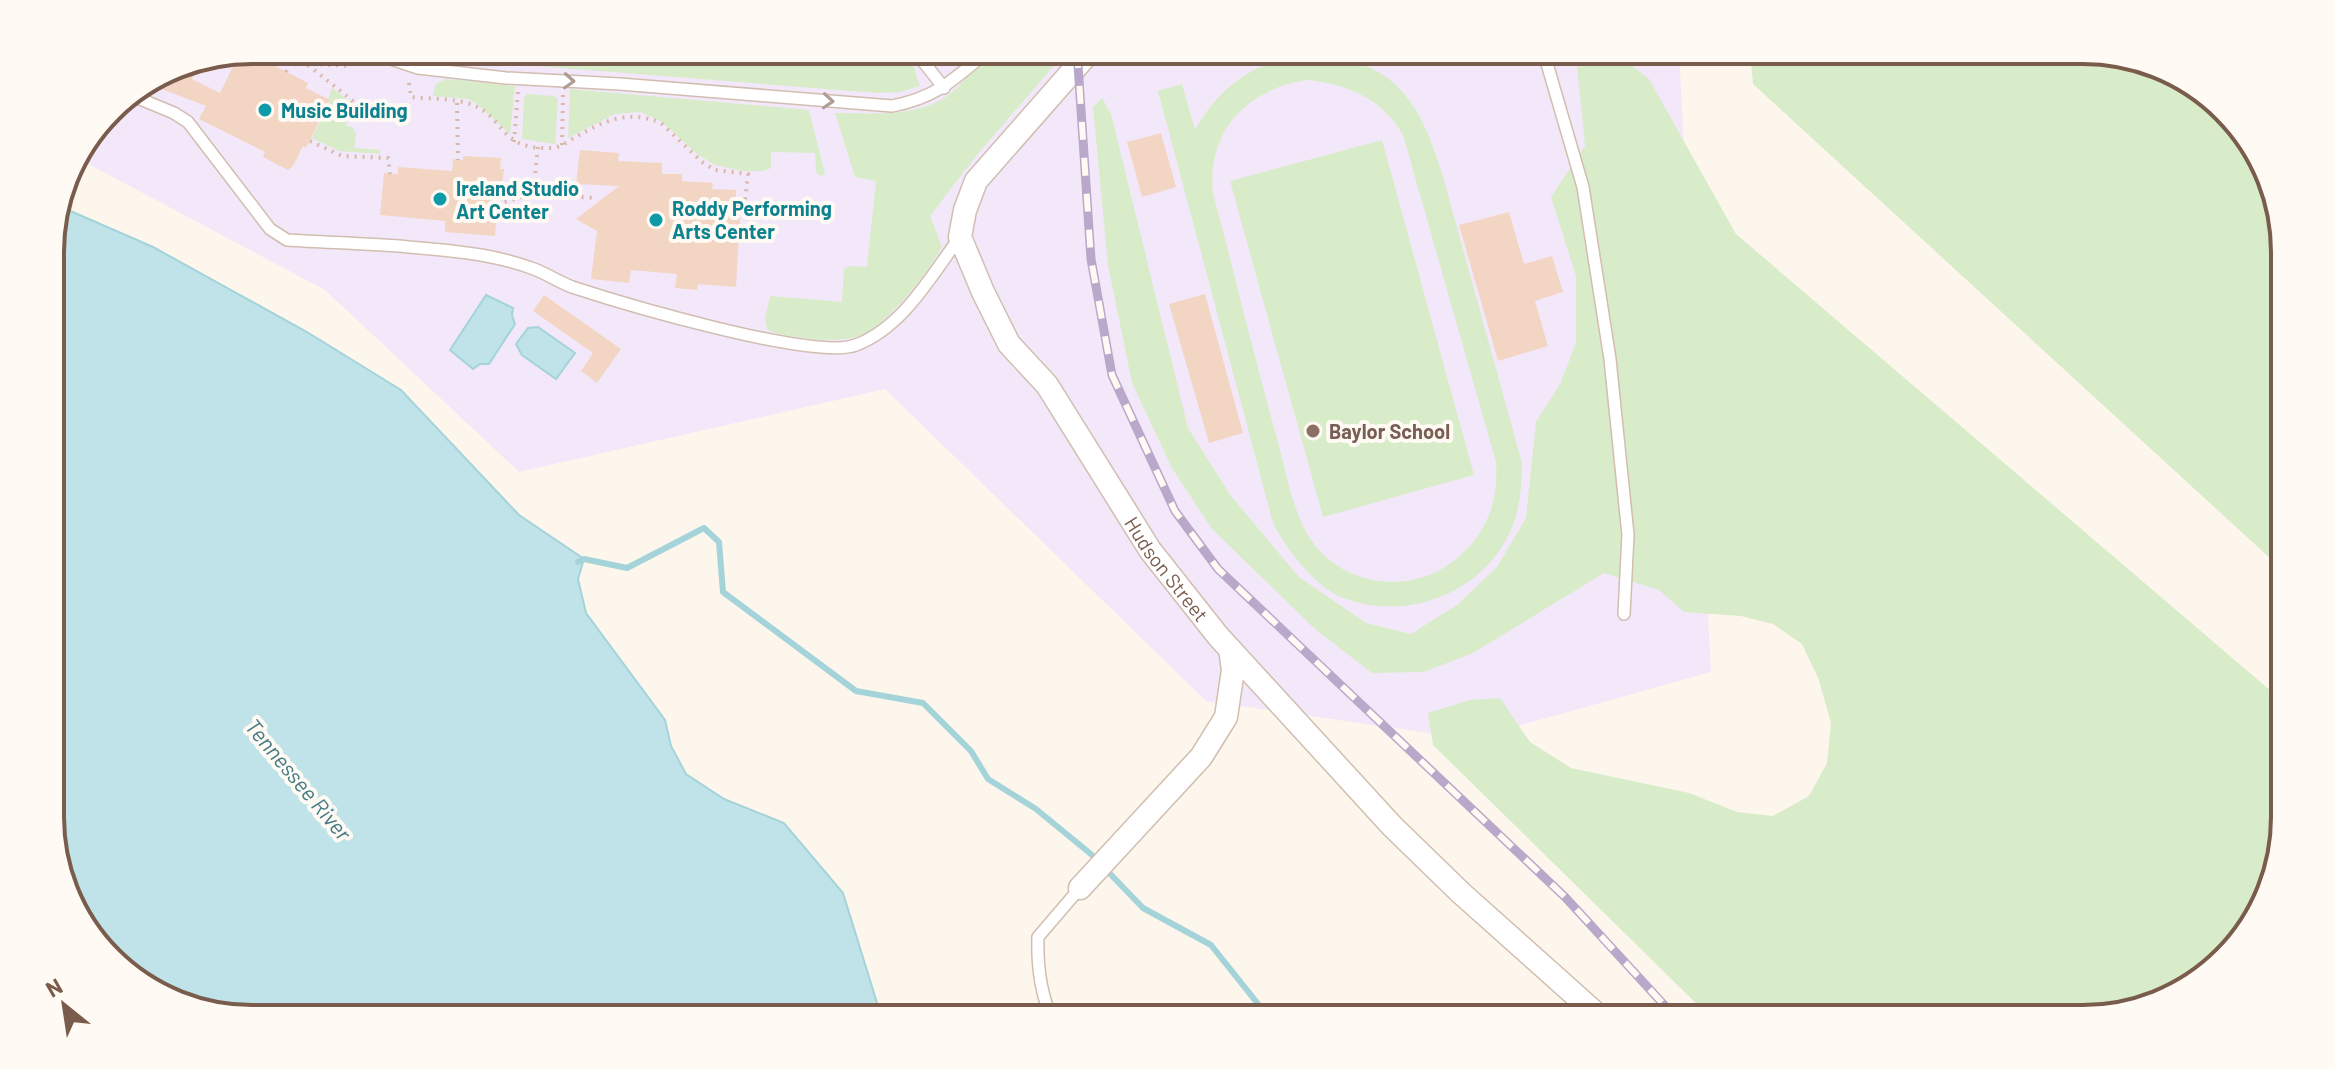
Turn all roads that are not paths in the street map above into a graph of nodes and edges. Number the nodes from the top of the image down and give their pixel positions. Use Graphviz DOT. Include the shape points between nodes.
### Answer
graph roads {
  1 [pos="406,64"];
  2 [pos="927,64"];
  3 [pos="972,64"];
  4 [pos="1079,64"];
  5 [pos="1547,64"];
  6 [pos="944,88"];
  7 [pos="142,100"];
  8 [pos="960,237"];
  9 [pos="1624,614"];
  10 [pos="1230,649"];
  11 [pos="1080,888"];
  12 [pos="1045,1005"];
  13 [pos="1586,1005"];
  1 -- 6 [label="lane, one-way" via="506,78 892,106"];
  2 -- 6 [label="lane"];
  3 -- 6 [label="lane"];
  4 -- 8 [label="street" via="976,181"];
  5 -- 9 [label="lane" via="1583,187 1610,359 1628,535"];
  7 -- 8 [label="lane" via="188,122 270,229 287,240 483,255 533,268 570,286 803,347 853,346 877,335 917,296"];
  8 -- 10 [label="street, Hudson Street" via="1009,344 1047,385 1150,550"];
  10 -- 11 [label="street" via="1233,670 1226,717 1201,757"];
  10 -- 13 [label="street, Hudson Street" via="1392,826"];
  11 -- 12 [label="lane" via="1038,937"];
}
